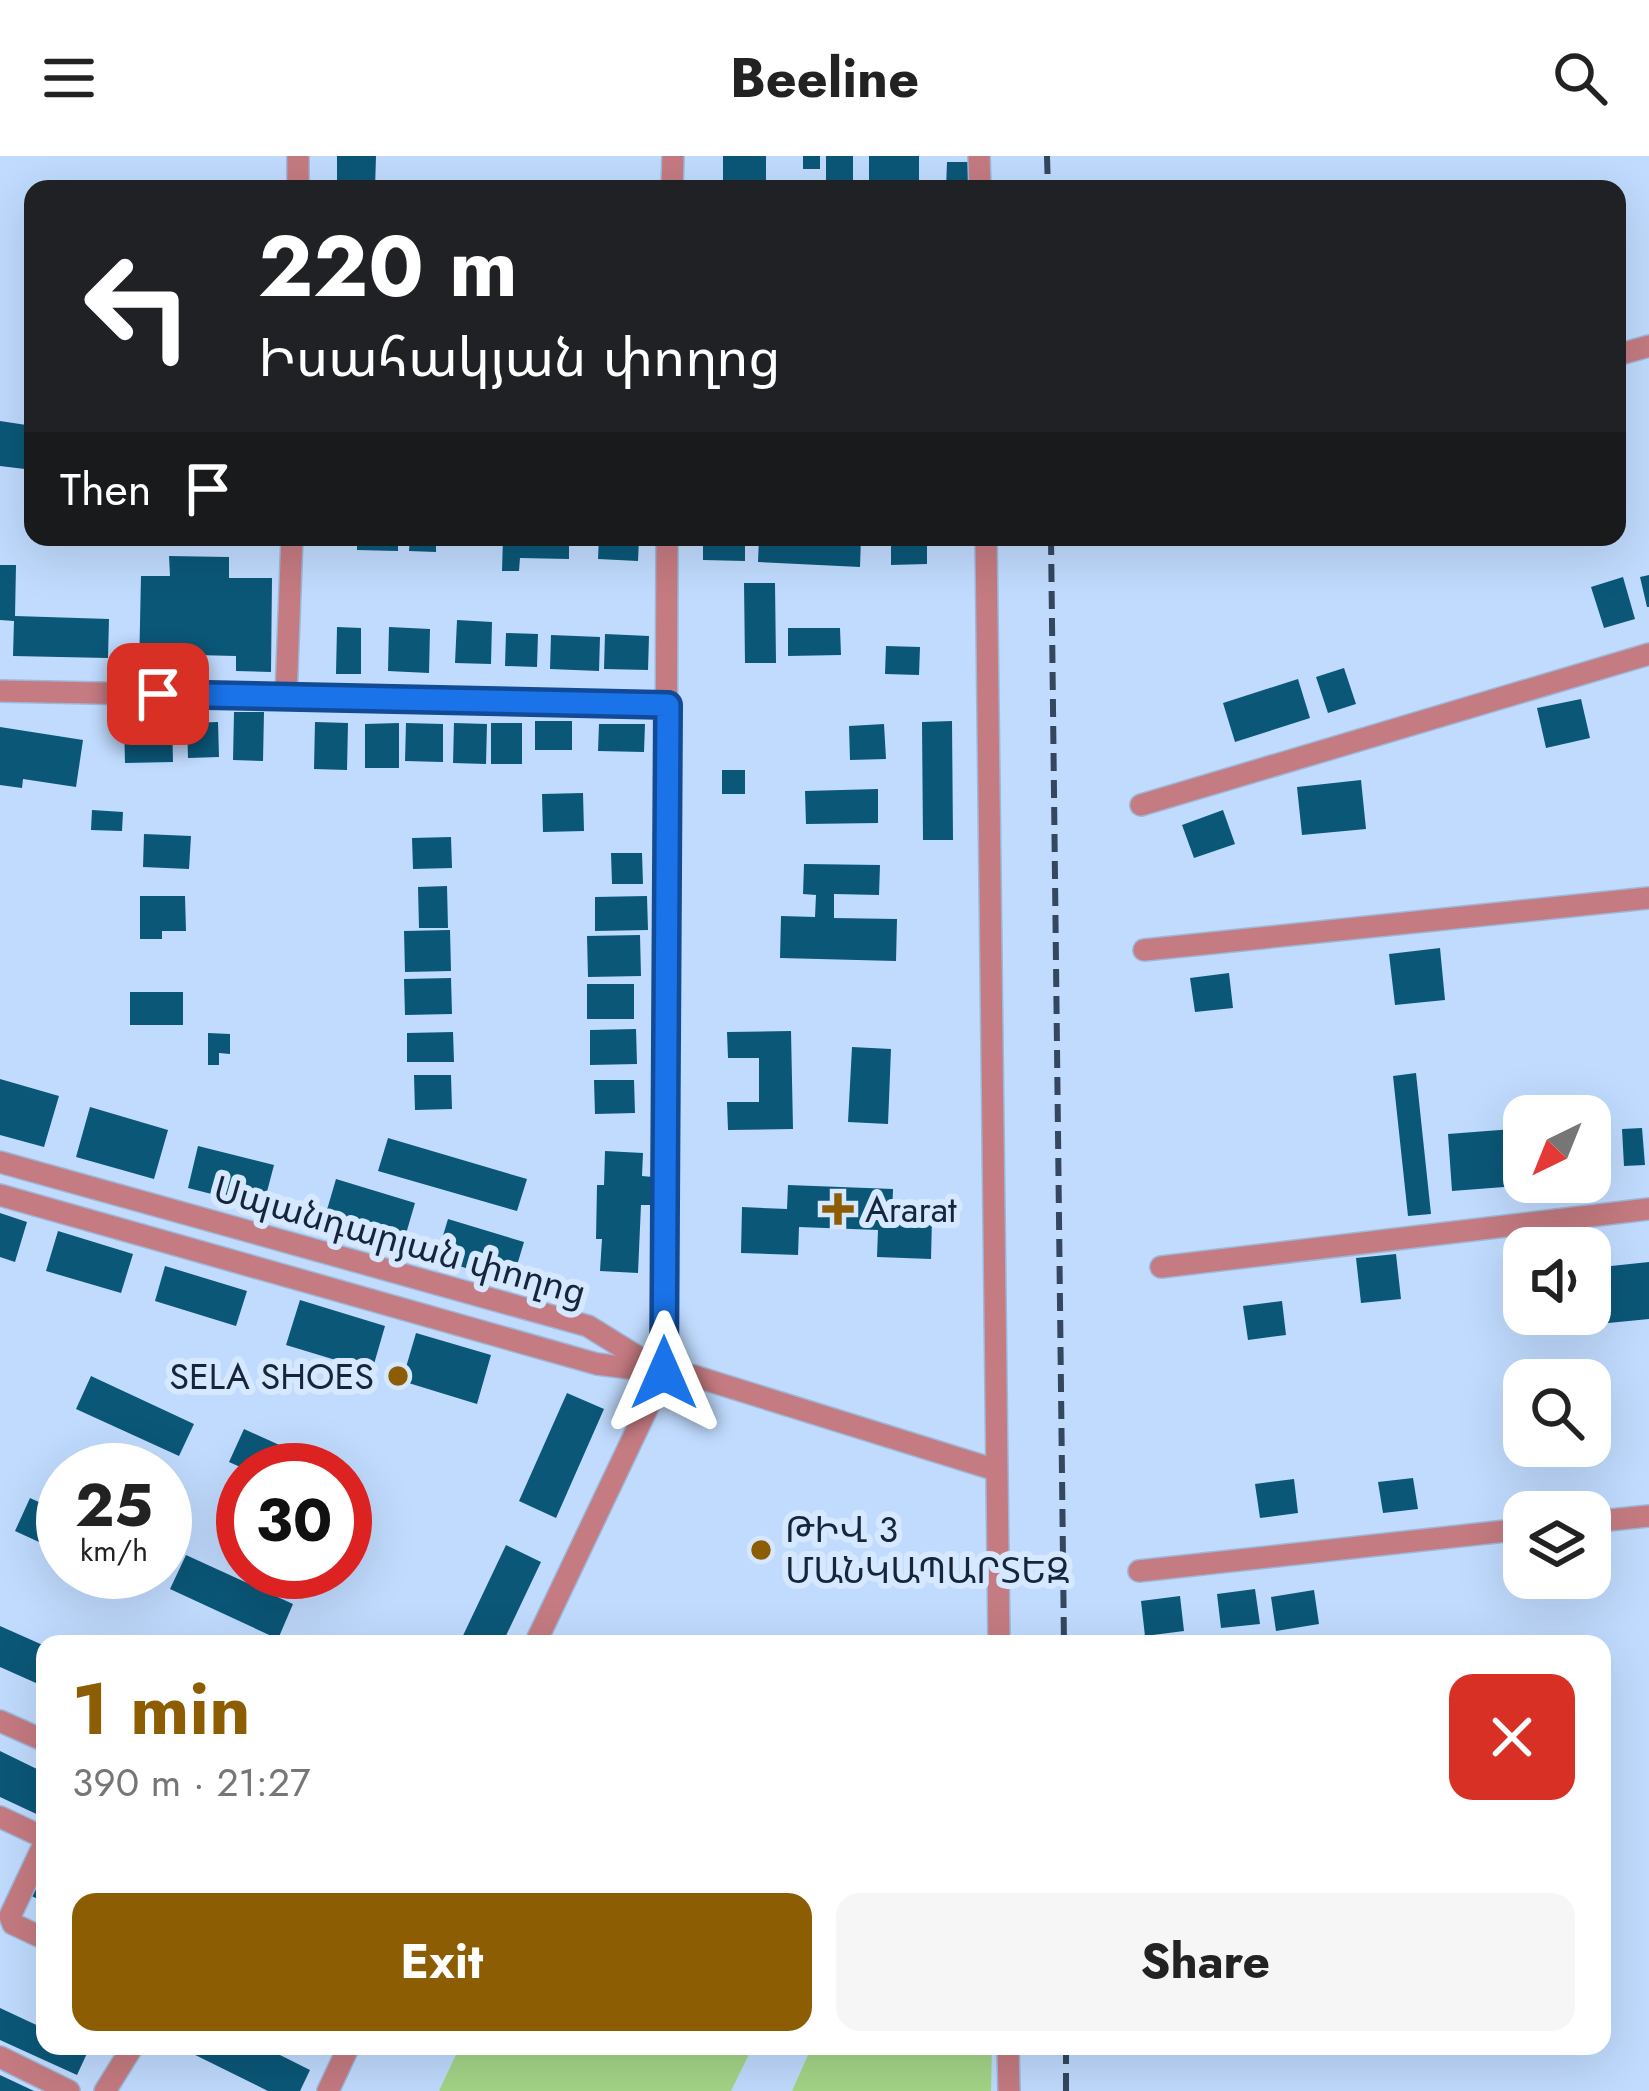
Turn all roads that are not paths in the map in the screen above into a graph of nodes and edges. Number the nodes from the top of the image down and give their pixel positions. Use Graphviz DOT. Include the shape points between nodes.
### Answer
graph roads {
  1 [pos="292,546"];
  2 [pos="667,546"];
  3 [pos="986,546"];
  4 [pos="1649,654"];
  5 [pos="0,691"];
  6 [pos="286,696"];
  7 [pos="668,705"];
  8 [pos="1141,805"];
  9 [pos="1649,898"];
  10 [pos="1144,950"];
  11 [pos="0,1162"];
  12 [pos="0,1195"];
  13 [pos="1649,1209"];
  14 [pos="1161,1267"];
  15 [pos="664,1373"];
  16 [pos="996,1470"];
  17 [pos="1649,1516"];
  18 [pos="1611,1520"];
  19 [pos="1503,1531"];
  20 [pos="1138,1571"];
  21 [pos="539,1635"];
  22 [pos="999,1635"];
  23 [pos="0,1720"];
  24 [pos="36,1737"];
  25 [pos="0,1817"];
  26 [pos="36,1835"];
  27 [pos="36,1860"];
  28 [pos="36,1935"];
  29 [pos="127,2055"];
  30 [pos="345,2055"];
  31 [pos="1008,2055"];
  32 [pos="0,2057"];
  33 [pos="69,2091"];
  34 [pos="105,2091"];
  35 [pos="328,2091"];
  36 [pos="1009,2091"];
  1 -- 6 [label="street"];
  2 -- 7 [label="street"];
  3 -- 16 [label="street"];
  4 -- 8 [label="street"];
  5 -- 6 [label="street"];
  6 -- 7 [label="street"];
  7 -- 15 [label="street"];
  9 -- 10 [label="street"];
  11 -- 15 [label="street, Սպանդարյան փողոց" via="588,1326"];
  12 -- 15 [label="street, Սպանդարյան փողոց" via="536,1348"];
  13 -- 14 [label="street"];
  15 -- 16 [label="street"];
  15 -- 21 [label="street"];
  16 -- 22 [label="street"];
  17 -- 18 [label="street"];
  19 -- 20 [label="street"];
  23 -- 24 [label="street"];
  25 -- 26 [label="street"];
  27 -- 28 [label="street" via="10,1916"];
  29 -- 34 [label="street"];
  30 -- 35 [label="street"];
  31 -- 36 [label="street"];
  32 -- 33 [label="street"];
}
